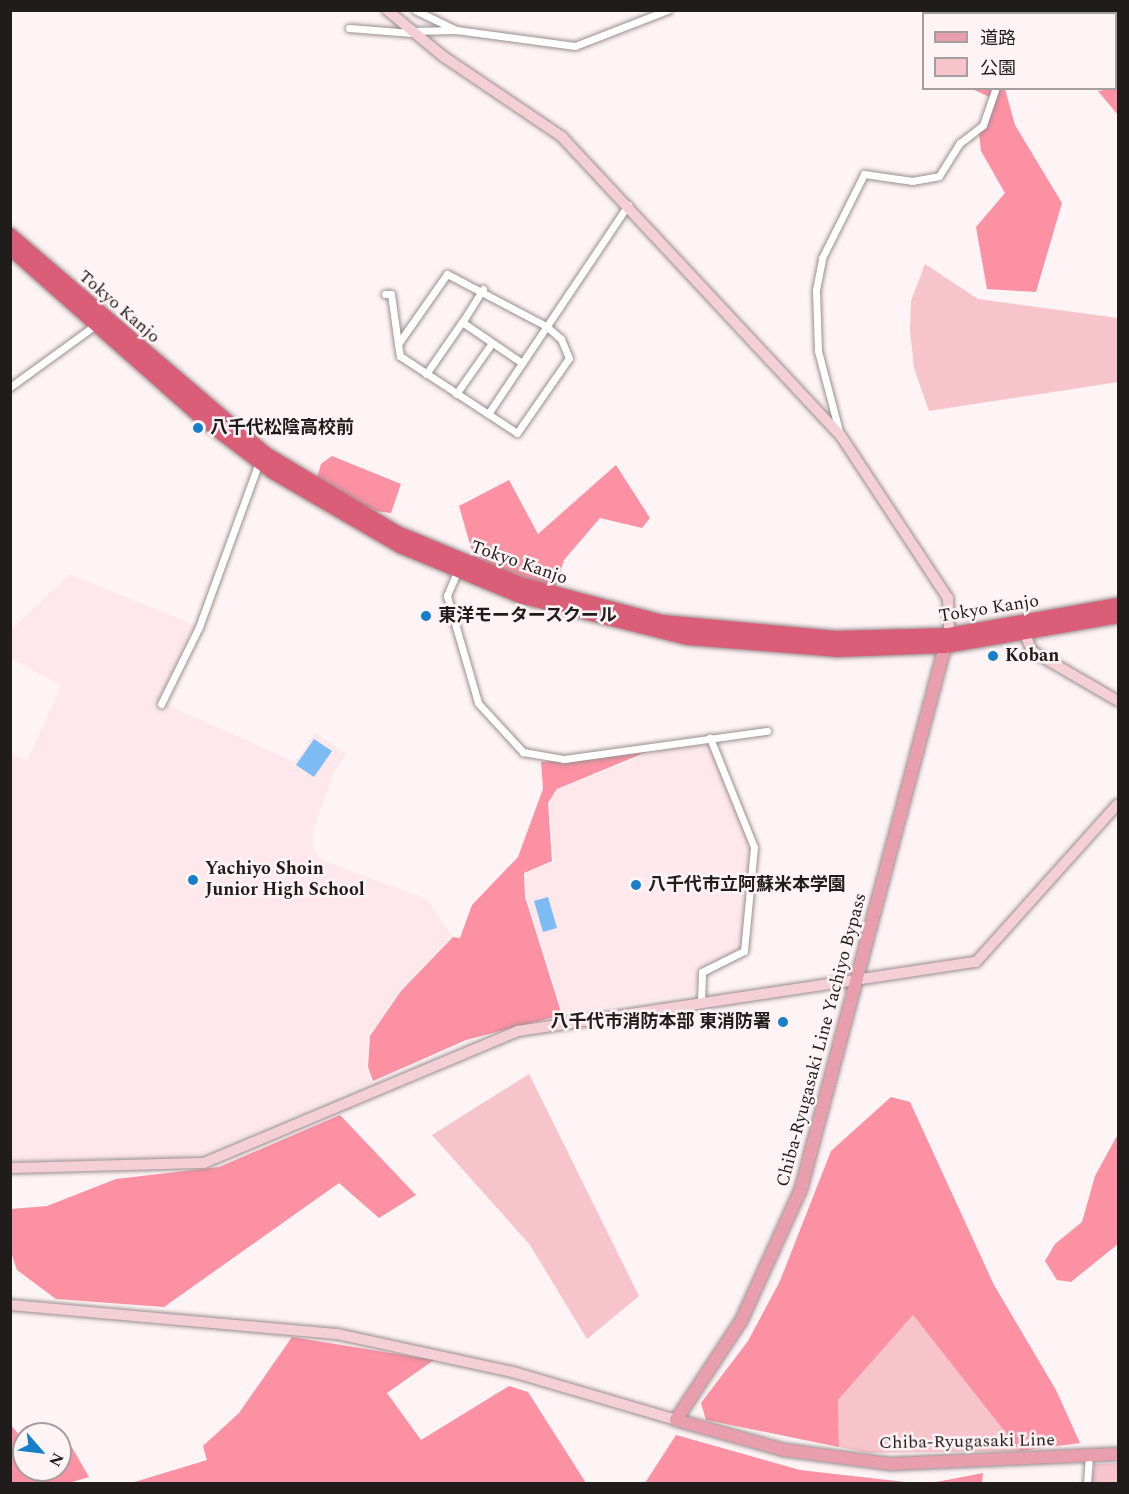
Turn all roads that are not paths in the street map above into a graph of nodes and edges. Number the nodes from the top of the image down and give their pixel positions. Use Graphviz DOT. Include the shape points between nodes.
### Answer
graph roads {
  1 [pos="387,10"];
  2 [pos="415,10"];
  3 [pos="668,10"];
  4 [pos="349,28"];
  5 [pos="457,30"];
  6 [pos="412,32"];
  7 [pos="995,90"];
  8 [pos="628,205"];
  9 [pos="10,235"];
  10 [pos="10,249"];
  11 [pos="483,289"];
  12 [pos="385,294"];
  13 [pos="100,322"];
  14 [pos="462,322"];
  15 [pos="546,326"];
  16 [pos="492,343"];
  17 [pos="398,344"];
  18 [pos="522,363"];
  19 [pos="426,374"];
  20 [pos="10,387"];
  21 [pos="456,393"];
  22 [pos="488,414"];
  23 [pos="841,436"];
  24 [pos="261,457"];
  25 [pos="457,572"];
  26 [pos="1119,605"];
  27 [pos="1119,616"];
  28 [pos="1025,634"];
  29 [pos="947,640"];
  30 [pos="1119,701"];
  31 [pos="161,704"];
  32 [pos="767,731"];
  33 [pos="710,738"];
  34 [pos="1119,804"];
  35 [pos="860,979"];
  36 [pos="701,1002"];
  37 [pos="10,1168"];
  38 [pos="10,1305"];
  39 [pos="676,1420"];
  40 [pos="1119,1454"];
  41 [pos="1089,1456"];
  42 [pos="1087,1484"];
  1 -- 6 [label="street"];
  2 -- 5 [label="street"];
  3 -- 5 [label="street" via="575,46"];
  4 -- 6 [label="street"];
  5 -- 6 [label="street"];
  6 -- 8 [label="street" via="562,137"];
  7 -- 23 [label="street" via="983,124 960,143 939,176 912,181 864,174 822,258 816,290 818,351"];
  8 -- 15 [label="street"];
  8 -- 23 [label="street"];
  9 -- 13 [label="highway, Tokyo Kanjo"];
  10 -- 13 [label="highway, Tokyo Kanjo"];
  11 -- 14 [label="street"];
  11 -- 15 [label="street"];
  11 -- 17 [label="street" via="447,274"];
  12 -- 17 [label="street" via="392,294"];
  13 -- 20 [label="street"];
  13 -- 24 [label="highway, Tokyo Kanjo"];
  14 -- 16 [label="street"];
  14 -- 19 [label="street"];
  15 -- 18 [label="street"];
  15 -- 22 [label="street" via="561,339 569,358 517,433"];
  16 -- 18 [label="street"];
  16 -- 21 [label="street"];
  17 -- 19 [label="street" via="400,356"];
  18 -- 22 [label="street"];
  19 -- 21 [label="street"];
  21 -- 22 [label="street"];
  23 -- 29 [label="street" via="948,598"];
  24 -- 25 [label="highway, Tokyo Kanjo" via="325,506"];
  24 -- 29 [label="highway, Tokyo Kanjo" via="397,532 479,568 579,603 738,633"];
  24 -- 31 [label="street" via="199,627"];
  25 -- 29 [label="highway, Tokyo Kanjo" via="562,609 689,638 837,650"];
  25 -- 33 [label="street" via="447,596 478,704 523,752 564,759"];
  26 -- 29 [label="highway, Tokyo Kanjo"];
  27 -- 28 [label="highway, Tokyo Kanjo"];
  28 -- 29 [label="highway, Tokyo Kanjo"];
  28 -- 30 [label="street" via="1032,651"];
  29 -- 35 [label="main road, Chiba-Ryugasaki Line Yachiyo Bypass"];
  32 -- 33 [label="street"];
  33 -- 36 [label="street" via="754,847 744,951 702,972"];
  34 -- 35 [label="street" via="975,962"];
  35 -- 36 [label="street"];
  35 -- 39 [label="main road, Chiba-Ryugasaki Line Yachiyo Bypass" via="816,1143 787,1225 731,1340"];
  36 -- 37 [label="street" via="518,1031 204,1163"];
  38 -- 39 [label="street" via="325,1332 513,1372"];
  39 -- 41 [label="main road, Chiba-Ryugasaki Line" via="784,1450 868,1462"];
  40 -- 41 [label="main road, Chiba-Ryugasaki Line"];
  41 -- 42 [label="street"];
}
